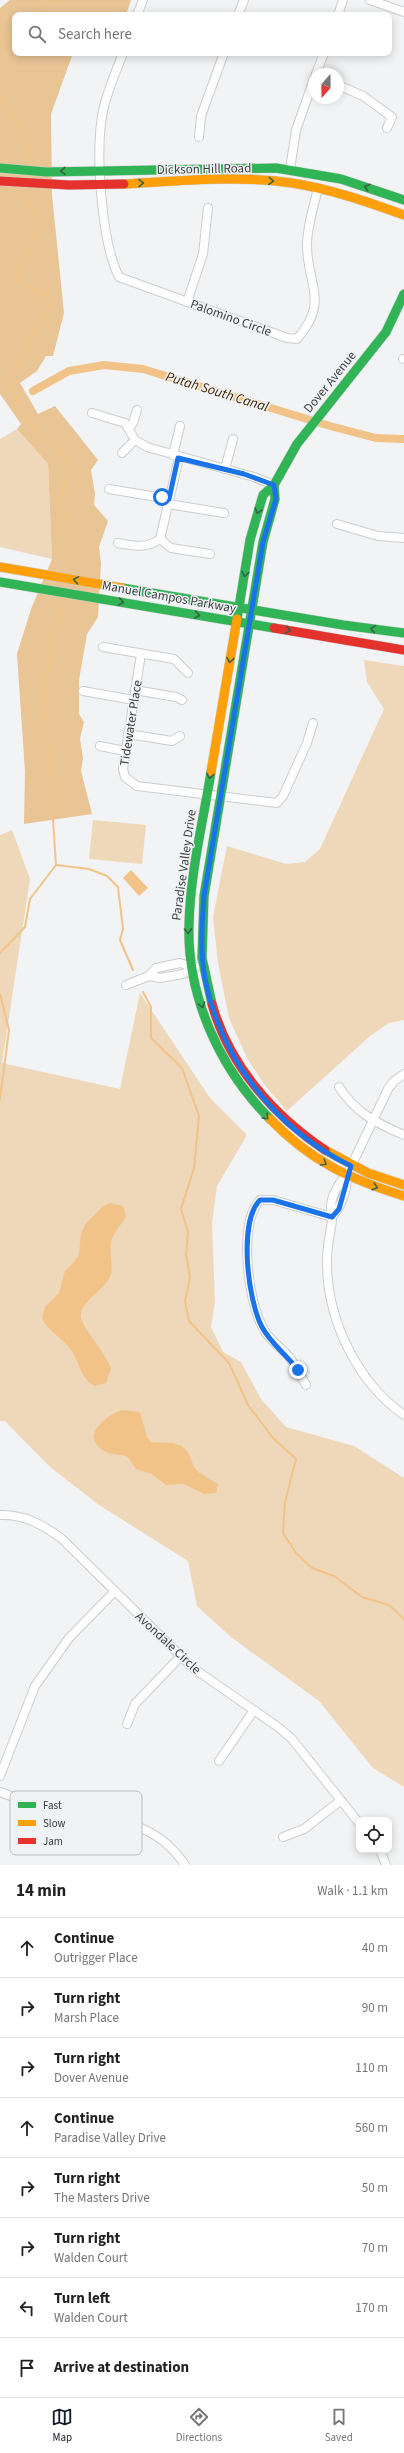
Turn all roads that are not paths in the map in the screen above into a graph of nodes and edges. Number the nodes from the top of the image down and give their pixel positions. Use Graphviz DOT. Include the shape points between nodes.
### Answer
graph roads {
  1 [pos="143,0"];
  2 [pos="244,0"];
  3 [pos="343,0"];
  4 [pos="370,0"];
  5 [pos="138,12"];
  6 [pos="239,12"];
  7 [pos="339,12"];
  8 [pos="404,12"];
  9 [pos="122,56"];
  10 [pos="223,56"];
  11 [pos="323,56"];
  12 [pos="318,68"];
  13 [pos="344,88"];
  14 [pos="308,96"];
  15 [pos="387,128"];
  16 [pos="199,137"];
  17 [pos="0,168"];
  18 [pos="290,169"];
  19 [pos="101,170"];
  20 [pos="0,181"];
  21 [pos="102,184"];
  22 [pos="318,188"];
  23 [pos="404,200"];
  24 [pos="208,208"];
  25 [pos="404,215"];
  26 [pos="404,294"];
  27 [pos="187,302"];
  28 [pos="137,410"];
  29 [pos="92,413"];
  30 [pos="180,426"];
  31 [pos="129,428"];
  32 [pos="233,439"];
  33 [pos="135,440"];
  34 [pos="122,453"];
  35 [pos="176,456"];
  36 [pos="225,469"];
  37 [pos="274,485"];
  38 [pos="109,489"];
  39 [pos="168,501"];
  40 [pos="224,513"];
  41 [pos="337,524"];
  42 [pos="404,538"];
  43 [pos="160,539"];
  44 [pos="118,543"];
  45 [pos="210,554"];
  46 [pos="0,567"];
  47 [pos="0,582"];
  48 [pos="239,607"];
  49 [pos="252,610"];
  50 [pos="236,622"];
  51 [pos="249,624"];
  52 [pos="404,634"];
  53 [pos="103,648"];
  54 [pos="404,650"];
  55 [pos="141,654"];
  56 [pos="188,673"];
  57 [pos="135,690"];
  58 [pos="83,691"];
  59 [pos="134,700"];
  60 [pos="182,700"];
  61 [pos="313,723"];
  62 [pos="128,734"];
  63 [pos="180,736"];
  64 [pos="100,746"];
  65 [pos="125,751"];
  66 [pos="207,795"];
  67 [pos="220,796"];
  68 [pos="203,965"];
  69 [pos="193,968"];
  70 [pos="126,985"];
  71 [pos="404,1074"];
  72 [pos="339,1087"];
  73 [pos="374,1120"];
  74 [pos="404,1134"];
  75 [pos="351,1166"];
  76 [pos="347,1175"];
  77 [pos="404,1185"];
  78 [pos="404,1196"];
  79 [pos="332,1217"];
  80 [pos="306,1385"];
  81 [pos="404,1415"];
  82 [pos="0,1515"];
  83 [pos="115,1592"];
  84 [pos="180,1657"];
  85 [pos="254,1710"];
  86 [pos="127,1724"];
  87 [pos="219,1761"];
  88 [pos="0,1776"];
  89 [pos="0,1792"];
  90 [pos="10,1796"];
  91 [pos="340,1801"];
  92 [pos="356,1820"];
  93 [pos="142,1828"];
  94 [pos="283,1837"];
  95 [pos="381,1853"];
  96 [pos="185,1865"];
  97 [pos="386,1865"];
  1 -- 5 [label="street"];
  2 -- 6 [label="street"];
  3 -- 7 [label="street"];
  4 -- 8 [label="street"];
  9 -- 19 [label="street, Palomino Circle" via="101,125"];
  10 -- 16 [label="street" via="201,116"];
  11 -- 12 [label="street"];
  13 -- 15 [label="street" via="363,96 392,117"];
  14 -- 18 [label="street" via="296,130"];
  19 -- 17 [label="street, Dickson Hill Road, one-way" via="32,171"];
  18 -- 19 [label="street, Dickson Hill Road" via="252,166"];
  23 -- 18 [label="street, Dickson Hill Road, one-way" via="341,179"];
  19 -- 21 [label="street, Palomino Circle"];
  20 -- 21 [label="street, Dickson Hill Road" via="50,185"];
  21 -- 22 [label="street, Dickson Hill Road, one-way" via="252,180"];
  21 -- 27 [label="street, Palomino Circle" via="106,236 119,277"];
  22 -- 25 [label="street, Dickson Hill Road"];
  22 -- 27 [label="street, Palomino Circle" via="307,246 316,297 309,321 297,339 287,338"];
  24 -- 27 [label="street" via="203,254"];
  26 -- 37 [label="street, Dover Avenue" via="386,332 310,426 287,459"];
  28 -- 31 [label="street"];
  29 -- 31 [label="street" via="121,421"];
  30 -- 35 [label="street"];
  31 -- 33 [label="street"];
  32 -- 36 [label="street"];
  33 -- 34 [label="street"];
  33 -- 35 [label="street" via="147,447"];
  35 -- 36 [label="street"];
  35 -- 39 [label="street"];
  36 -- 37 [label="street"];
  37 -- 48 [label="street, Dover Avenue, one-way" via="263,495 255,519"];
  37 -- 49 [label="street, Dover Avenue" via="276,499 263,542"];
  38 -- 39 [label="street"];
  39 -- 40 [label="street"];
  39 -- 43 [label="street"];
  41 -- 42 [label="street" via="378,536"];
  43 -- 44 [label="street" via="142,547"];
  43 -- 45 [label="street" via="171,548"];
  48 -- 46 [label="street, Manuel Campos Parkway, one-way"];
  47 -- 50 [label="street, Manuel Campos Parkway, one-way"];
  48 -- 49 [label="street, Manuel Campos Parkway"];
  48 -- 50 [label="street, Paradise Valley Drive"];
  49 -- 51 [label="street, Paradise Valley Drive"];
  52 -- 49 [label="street, Manuel Campos Parkway, one-way"];
  50 -- 51 [label="street, Manuel Campos Parkway"];
  50 -- 66 [label="street, Paradise Valley Drive, one-way"];
  51 -- 54 [label="street, Manuel Campos Parkway, one-way"];
  51 -- 67 [label="street, Paradise Valley Drive"];
  53 -- 55 [label="street"];
  55 -- 56 [label="street" via="174,660"];
  55 -- 57 [label="street, Tidewater Place"];
  57 -- 59 [label="street, Tidewater Place"];
  57 -- 60 [label="street"];
  58 -- 59 [label="street"];
  59 -- 62 [label="street, Tidewater Place"];
  61 -- 67 [label="street, Tidewater Place" via="308,743 283,796 277,803 268,804"];
  62 -- 63 [label="street" via="172,741"];
  62 -- 65 [label="street, Tidewater Place"];
  64 -- 65 [label="street"];
  65 -- 66 [label="street, Tidewater Place" via="123,769 130,783 146,789"];
  66 -- 67 [label="street, Tidewater Place"];
  66 -- 69 [label="street, Paradise Valley Drive, one-way" via="188,920"];
  67 -- 68 [label="street, Paradise Valley Drive" via="204,896"];
  68 -- 69 [label="street"];
  68 -- 75 [label="street, Paradise Valley Drive" via="209,997 217,1019 236,1060 253,1086 290,1126 325,1152"];
  69 -- 70 [label="street" via="180,963 156,968 150,976"];
  69 -- 76 [label="street, Paradise Valley Drive, one-way" via="200,999 218,1048 250,1098 274,1124 303,1149"];
  71 -- 73 [label="street" via="388,1089"];
  72 -- 73 [label="street" via="350,1104"];
  73 -- 74 [label="street"];
  73 -- 75 [label="street"];
  75 -- 76 [label="street"];
  75 -- 77 [label="street, Paradise Valley Drive"];
  76 -- 78 [label="street, Paradise Valley Drive, one-way"];
  76 -- 79 [label="street" via="339,1182 330,1206"];
  79 -- 80 [label="street" via="273,1200 260,1200 250,1214 249,1270 257,1314 268,1336 289,1358"];
  79 -- 81 [label="street" via="327,1259 328,1282 342,1334 367,1379"];
  82 -- 83 [label="street, Avondale Circle" via="27,1519 45,1526 61,1538"];
  83 -- 84 [label="street, Avondale Circle"];
  83 -- 88 [label="street" via="69,1638 35,1686"];
  84 -- 85 [label="street, Avondale Circle"];
  84 -- 86 [label="street" via="135,1704"];
  85 -- 87 [label="street"];
  85 -- 91 [label="street, Avondale Circle" via="292,1739"];
  89 -- 90 [label="street"];
  91 -- 92 [label="street, Avondale Circle"];
  91 -- 94 [label="street" via="304,1829"];
  93 -- 96 [label="street" via="170,1846"];
  95 -- 97 [label="street"];
}
